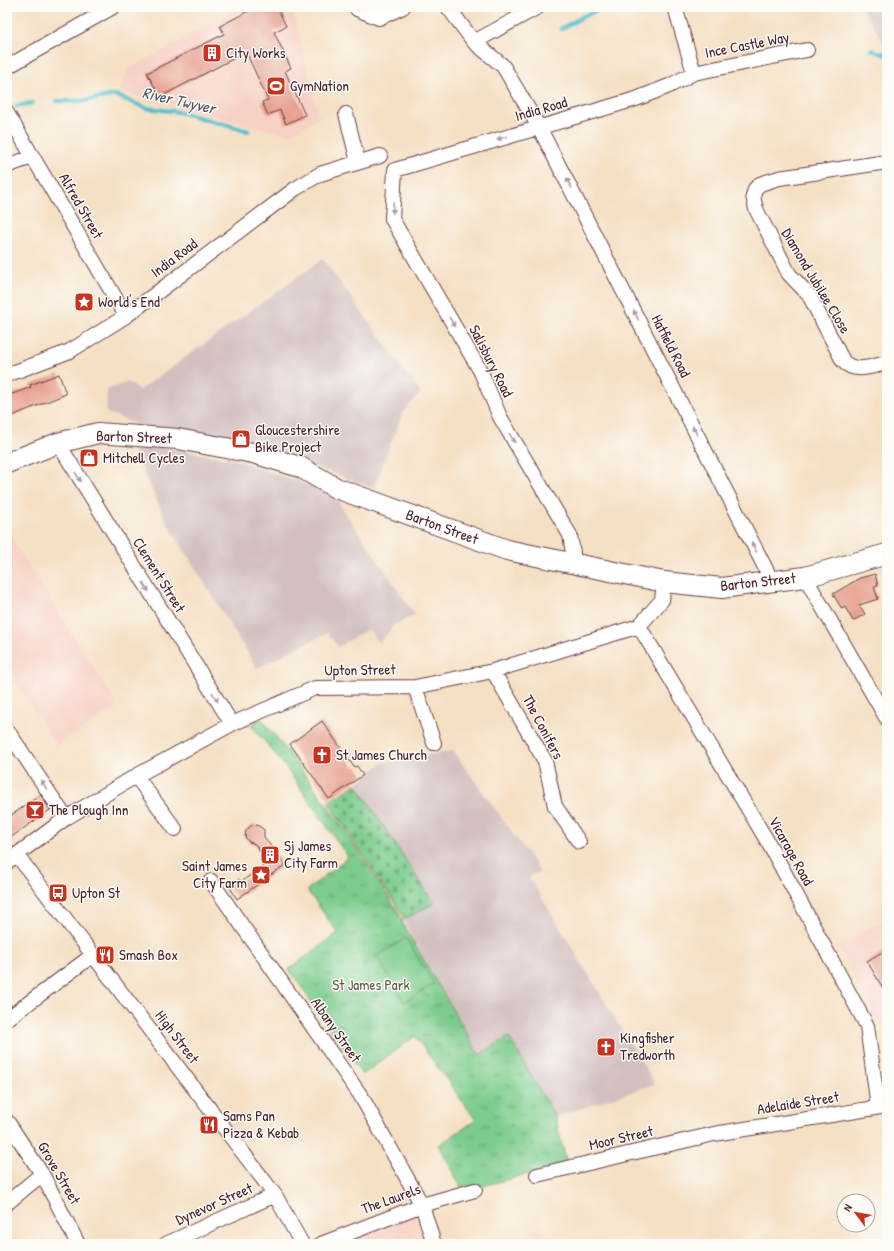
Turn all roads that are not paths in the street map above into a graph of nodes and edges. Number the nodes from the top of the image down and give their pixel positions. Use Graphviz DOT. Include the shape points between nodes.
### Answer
graph roads {
  1 [pos="113,7"];
  2 [pos="403,7"];
  3 [pos="448,7"];
  4 [pos="538,7"];
  5 [pos="675,7"];
  6 [pos="357,9"];
  7 [pos="474,42"];
  8 [pos="807,50"];
  9 [pos="7,66"];
  10 [pos="694,72"];
  11 [pos="7,113"];
  12 [pos="346,114"];
  13 [pos="539,127"];
  14 [pos="380,156"];
  15 [pos="32,157"];
  16 [pos="358,162"];
  17 [pos="887,162"];
  18 [pos="7,166"];
  19 [pos="395,170"];
  20 [pos="126,316"];
  21 [pos="887,363"];
  22 [pos="7,376"];
  23 [pos="58,443"];
  24 [pos="7,463"];
  25 [pos="887,554"];
  26 [pos="570,564"];
  27 [pos="805,577"];
  28 [pos="664,582"];
  29 [pos="772,582"];
  30 [pos="639,626"];
  31 [pos="493,671"];
  32 [pos="415,687"];
  33 [pos="887,719"];
  34 [pos="232,724"];
  35 [pos="7,730"];
  36 [pos="434,743"];
  37 [pos="136,776"];
  38 [pos="66,818"];
  39 [pos="175,829"];
  40 [pos="579,842"];
  41 [pos="12,859"];
  42 [pos="211,881"];
  43 [pos="93,955"];
  44 [pos="7,1019"];
  45 [pos="882,1106"];
  46 [pos="7,1122"];
  47 [pos="714,1134"];
  48 [pos="42,1174"];
  49 [pos="537,1175"];
  50 [pos="475,1190"];
  51 [pos="275,1195"];
  52 [pos="7,1203"];
  53 [pos="422,1205"];
  54 [pos="78,1244"];
  55 [pos="166,1244"];
  56 [pos="302,1244"];
  57 [pos="321,1244"];
  58 [pos="434,1244"];
  1 -- 9 [label="street"];
  2 -- 6 [label="street" via="379,18"];
  3 -- 7 [label="street, Hatfield Road"];
  4 -- 7 [label="street"];
  5 -- 10 [label="street"];
  7 -- 13 [label="street, Hatfield Road" via="503,66"];
  8 -- 10 [label="street, Ince Castle Way"];
  10 -- 13 [label="street, India Road" via="669,86 636,99"];
  11 -- 15 [label="street, Alfred Street"];
  12 -- 16 [label="street"];
  13 -- 19 [label="street, India Road, one-way"];
  29 -- 13 [label="street, Hatfield Road, one-way"];
  14 -- 16 [label="street, India Road"];
  15 -- 18 [label="street"];
  15 -- 20 [label="street, Alfred Street"];
  16 -- 20 [label="street, India Road" via="320,174 295,189"];
  17 -- 21 [label="street, Diamond Jubilee Close" via="780,178 760,184 752,196 789,274 808,295 843,361 857,370"];
  19 -- 26 [label="street, Salisbury Road, one-way" via="392,219 481,372 500,418 570,535 573,553"];
  20 -- 22 [label="street, India Road" via="70,350"];
  23 -- 24 [label="main road, Barton Street"];
  23 -- 26 [label="main road, Barton Street" via="98,434 178,439 253,453 300,467 336,488 507,550"];
  23 -- 34 [label="street, Clement Street, one-way"];
  25 -- 27 [label="main road, Barton Street"];
  26 -- 28 [label="main road, Barton Street"];
  27 -- 29 [label="main road, Barton Street"];
  27 -- 33 [label="street"];
  28 -- 29 [label="main road, Barton Street" via="722,588"];
  28 -- 30 [label="street" via="662,600"];
  30 -- 31 [label="street, Upton Street"];
  30 -- 45 [label="street, Vicarage Road" via="769,844 867,1026"];
  31 -- 32 [label="street, Upton Street"];
  31 -- 40 [label="street, The Conifers" via="545,761 555,806"];
  32 -- 34 [label="street, Upton Street" via="315,688"];
  32 -- 36 [label="street"];
  34 -- 37 [label="street, Upton Street"];
  38 -- 35 [label="street, one-way"];
  37 -- 38 [label="street, Upton Street"];
  37 -- 39 [label="street"];
  38 -- 41 [label="street, Upton Street"];
  41 -- 43 [label="street, High Street"];
  42 -- 53 [label="street, Albany Street" via="361,1096"];
  43 -- 44 [label="street"];
  43 -- 51 [label="street, High Street"];
  45 -- 47 [label="street, Adelaide Street"];
  46 -- 48 [label="street, Grove Street"];
  47 -- 49 [label="street, Moor Street"];
  48 -- 52 [label="street"];
  48 -- 54 [label="street, Grove Street"];
  50 -- 53 [label="street, The Laurels"];
  51 -- 55 [label="street, Dynevor Street"];
  51 -- 56 [label="street, High Street"];
  53 -- 57 [label="street, The Laurels"];
  53 -- 58 [label="street, Albany Street"];
}
